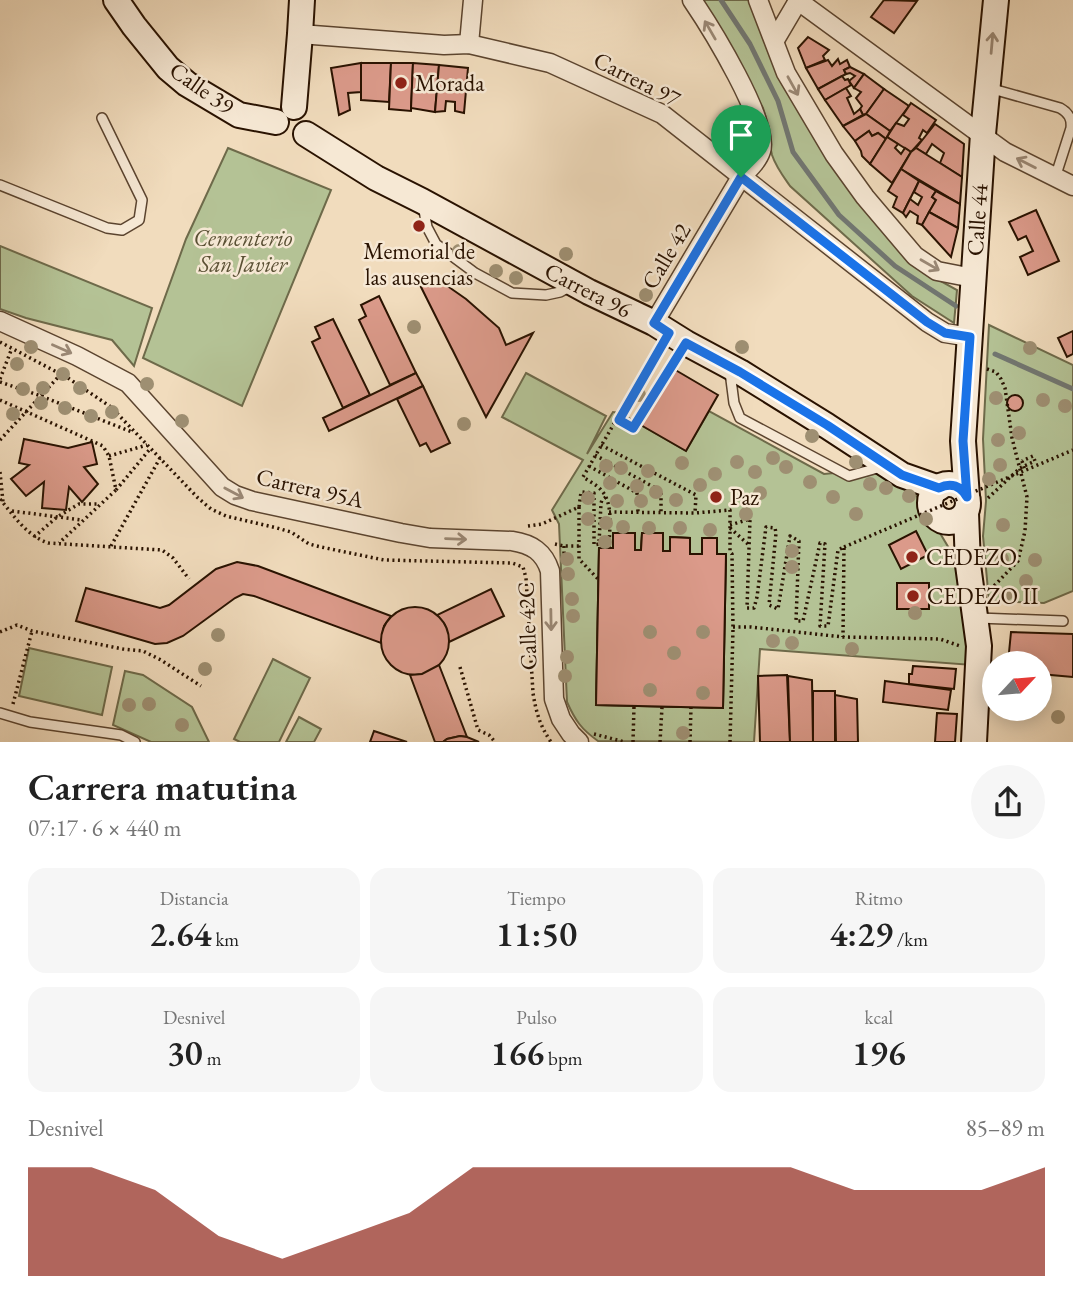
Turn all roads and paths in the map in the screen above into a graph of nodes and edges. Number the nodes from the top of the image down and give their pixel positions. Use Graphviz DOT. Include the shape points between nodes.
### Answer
graph roads {
  1 [pos="116,0"];
  2 [pos="302,0"];
  3 [pos="473,0"];
  4 [pos="692,0"];
  5 [pos="758,0"];
  6 [pos="996,0"];
  7 [pos="798,1"];
  8 [pos="300,34"];
  9 [pos="775,40"];
  10 [pos="469,44"];
  11 [pos="988,87"];
  12 [pos="285,114"];
  13 [pos="102,118"];
  14 [pos="983,134"];
  15 [pos="741,177"];
  16 [pos="1055,178"];
  17 [pos="0,185"];
  18 [pos="1073,186"];
  19 [pos="422,201"];
  20 [pos="974,278"];
  21 [pos="575,284"];
  22 [pos="0,321"];
  23 [pos="670,333"];
  24 [pos="970,337"];
  25 [pos="12,348"];
  26 [pos="730,367"];
  27 [pos="984,368"];
  28 [pos="61,374"];
  29 [pos="0,381"];
  30 [pos="41,396"];
  31 [pos="0,400"];
  32 [pos="26,412"];
  33 [pos="619,420"];
  34 [pos="136,433"];
  35 [pos="0,440"];
  36 [pos="601,444"];
  37 [pos="1073,450"];
  38 [pos="595,455"];
  39 [pos="109,456"];
  40 [pos="160,458"];
  41 [pos="589,466"];
  42 [pos="1023,469"];
  43 [pos="894,470"];
  44 [pos="0,472"];
  45 [pos="116,490"];
  46 [pos="606,497"];
  47 [pos="1,501"];
  48 [pos="953,502"];
  49 [pos="101,504"];
  50 [pos="579,507"];
  51 [pos="10,511"];
  52 [pos="609,512"];
  53 [pos="638,512"];
  54 [pos="661,512"];
  55 [pos="695,513"];
  56 [pos="57,517"];
  57 [pos="82,520"];
  58 [pos="517,526"];
  59 [pos="730,527"];
  60 [pos="34,537"];
  61 [pos="59,543"];
  62 [pos="749,545"];
  63 [pos="579,546"];
  64 [pos="111,547"];
  65 [pos="844,547"];
  66 [pos="609,548"];
  67 [pos="541,554"];
  68 [pos="564,559"];
  69 [pos="189,579"];
  70 [pos="598,579"];
  71 [pos="986,594"];
  72 [pos="976,618"];
  73 [pos="1063,621"];
  74 [pos="824,626"];
  75 [pos="733,627"];
  76 [pos="32,631"];
  77 [pos="0,632"];
  78 [pos="823,634"];
  79 [pos="843,637"];
  80 [pos="962,647"];
  81 [pos="460,667"];
  82 [pos="201,686"];
  83 [pos="634,706"];
  84 [pos="662,707"];
  85 [pos="691,707"];
  86 [pos="0,714"];
  87 [pos="582,736"];
  88 [pos="135,742"];
  89 [pos="495,742"];
  90 [pos="625,742"];
  91 [pos="633,742"];
  92 [pos="660,742"];
  93 [pos="690,742"];
  94 [pos="730,742"];
  95 [pos="974,742"];
  1 -- 12 [label="street, Calle 39" via="168,68 187,84 239,115"];
  2 -- 8 [label="street"];
  3 -- 10 [label="street"];
  15 -- 4 [label="street, Calle 42, one-way" via="762,150 760,128 745,92"];
  5 -- 9 [label="street"];
  11 -- 6 [label="street, Calle 44, one-way"];
  7 -- 9 [label="street"];
  7 -- 14 [label="street"];
  8 -- 10 [label="street, Carrera 97"];
  8 -- 12 [label="street"];
  9 -- 20 [label="street, one-way" via="786,73 834,154 897,236 937,271"];
  10 -- 15 [label="street, Carrera 97" via="550,63 662,114"];
  11 -- 14 [label="street, Calle 44"];
  11 -- 16 [label="lane" via="1066,111 1071,128"];
  12 -- 19 [label="street, Carrera 96" via="278,133 288,140 306,134"];
  13 -- 17 [label="lane" via="142,200 139,220 122,230 107,228"];
  16 -- 14 [label="street, one-way" via="1005,152"];
  14 -- 20 [label="street, Calle 44"];
  15 -- 23 [label="street, Calle 42"];
  15 -- 24 [label="street, Carrera 97" via="927,322 945,333"];
  16 -- 18 [label="street"];
  19 -- 21 [label="street, Carrera 96"];
  19 -- 21 [label="lane" via="436,244 475,274 512,293 546,295"];
  20 -- 24 [label="street, Calle 44"];
  21 -- 23 [label="street, Carrera 96"];
  22 -- 67 [label="street, Carrera 95A, one-way" via="128,383 235,495 430,538 522,542"];
  23 -- 26 [label="street, Carrera 96"];
  23 -- 33 [label="path"];
  23 -- 33 [label="path" via="633,428"];
  24 -- 48 [label="street, Calle 44" via="963,441"];
  25 -- 29 [label="path"];
  26 -- 43 [label="street, Carrera 96"];
  26 -- 43 [label="lane" via="740,418 849,475"];
  27 -- 42 [label="path" via="1001,379"];
  28 -- 30 [label="path"];
  29 -- 30 [label="path"];
  30 -- 32 [label="path"];
  30 -- 34 [label="path"];
  31 -- 32 [label="path"];
  32 -- 35 [label="path"];
  32 -- 39 [label="path" via="103,446"];
  33 -- 36 [label="path"];
  36 -- 38 [label="path"];
  36 -- 55 [label="path" via="696,495"];
  37 -- 42 [label="path, bridge"];
  38 -- 41 [label="path"];
  38 -- 54 [label="path" via="661,491"];
  39 -- 45 [label="path"];
  39 -- 45 [label="path" via="149,447"];
  40 -- 64 [label="path"];
  41 -- 46 [label="path" via="583,477"];
  41 -- 53 [label="path" via="637,493"];
  42 -- 42 [label="path, bridge" via="1022,461 1033,456 1035,461"];
  42 -- 48 [label="path"];
  42 -- 65 [label="path, bridge"];
  42 -- 71 [label="path" via="1026,531 1018,561"];
  43 -- 48 [label="street, Carrera 96"];
  44 -- 47 [label="path"];
  45 -- 49 [label="path"];
  46 -- 50 [label="path" via="601,503 599,544 594,545 594,493 581,492"];
  46 -- 52 [label="path"];
  47 -- 51 [label="path"];
  48 -- 72 [label="street, Calle 44"];
  49 -- 56 [label="path" via="79,504"];
  49 -- 57 [label="path"];
  50 -- 58 [label="path" via="538,525"];
  50 -- 63 [label="path"];
  51 -- 56 [label="path"];
  51 -- 60 [label="path"];
  52 -- 53 [label="path"];
  52 -- 66 [label="path"];
  53 -- 54 [label="path"];
  54 -- 55 [label="path"];
  55 -- 59 [label="path" via="730,510"];
  56 -- 57 [label="path"];
  56 -- 60 [label="path"];
  57 -- 61 [label="path"];
  59 -- 62 [label="path"];
  59 -- 62 [label="path" via="750,519"];
  59 -- 75 [label="path"];
  60 -- 61 [label="path"];
  61 -- 64 [label="path"];
  62 -- 74 [label="path" via="747,608 754,608 766,527 775,528 769,606 778,609 790,537 799,541 796,621 803,621 820,543 825,544 820,626"];
  63 -- 68 [label="path" via="564,546"];
  63 -- 70 [label="path" via="579,559"];
  64 -- 69 [label="path" via="162,550"];
  65 -- 74 [label="path" via="838,550 828,626"];
  65 -- 79 [label="path"];
  67 -- 87 [label="street, Calle 42C, one-way" via="551,581 554,699 571,734"];
  72 -- 73 [label="lane"];
  72 -- 95 [label="street, Calle 44"];
  74 -- 78 [label="path"];
  75 -- 78 [label="path"];
  75 -- 94 [label="path"];
  76 -- 77 [label="path" via="17,625"];
  76 -- 82 [label="path" via="143,651"];
  76 -- 86 [label="path" via="12,707"];
  78 -- 79 [label="path"];
  79 -- 80 [label="path" via="940,639"];
  81 -- 89 [label="path" via="478,730"];
  83 -- 91 [label="path"];
  84 -- 92 [label="path"];
  85 -- 93 [label="path"];
  86 -- 88 [label="lane"];
  87 -- 90 [label="path"];
}
